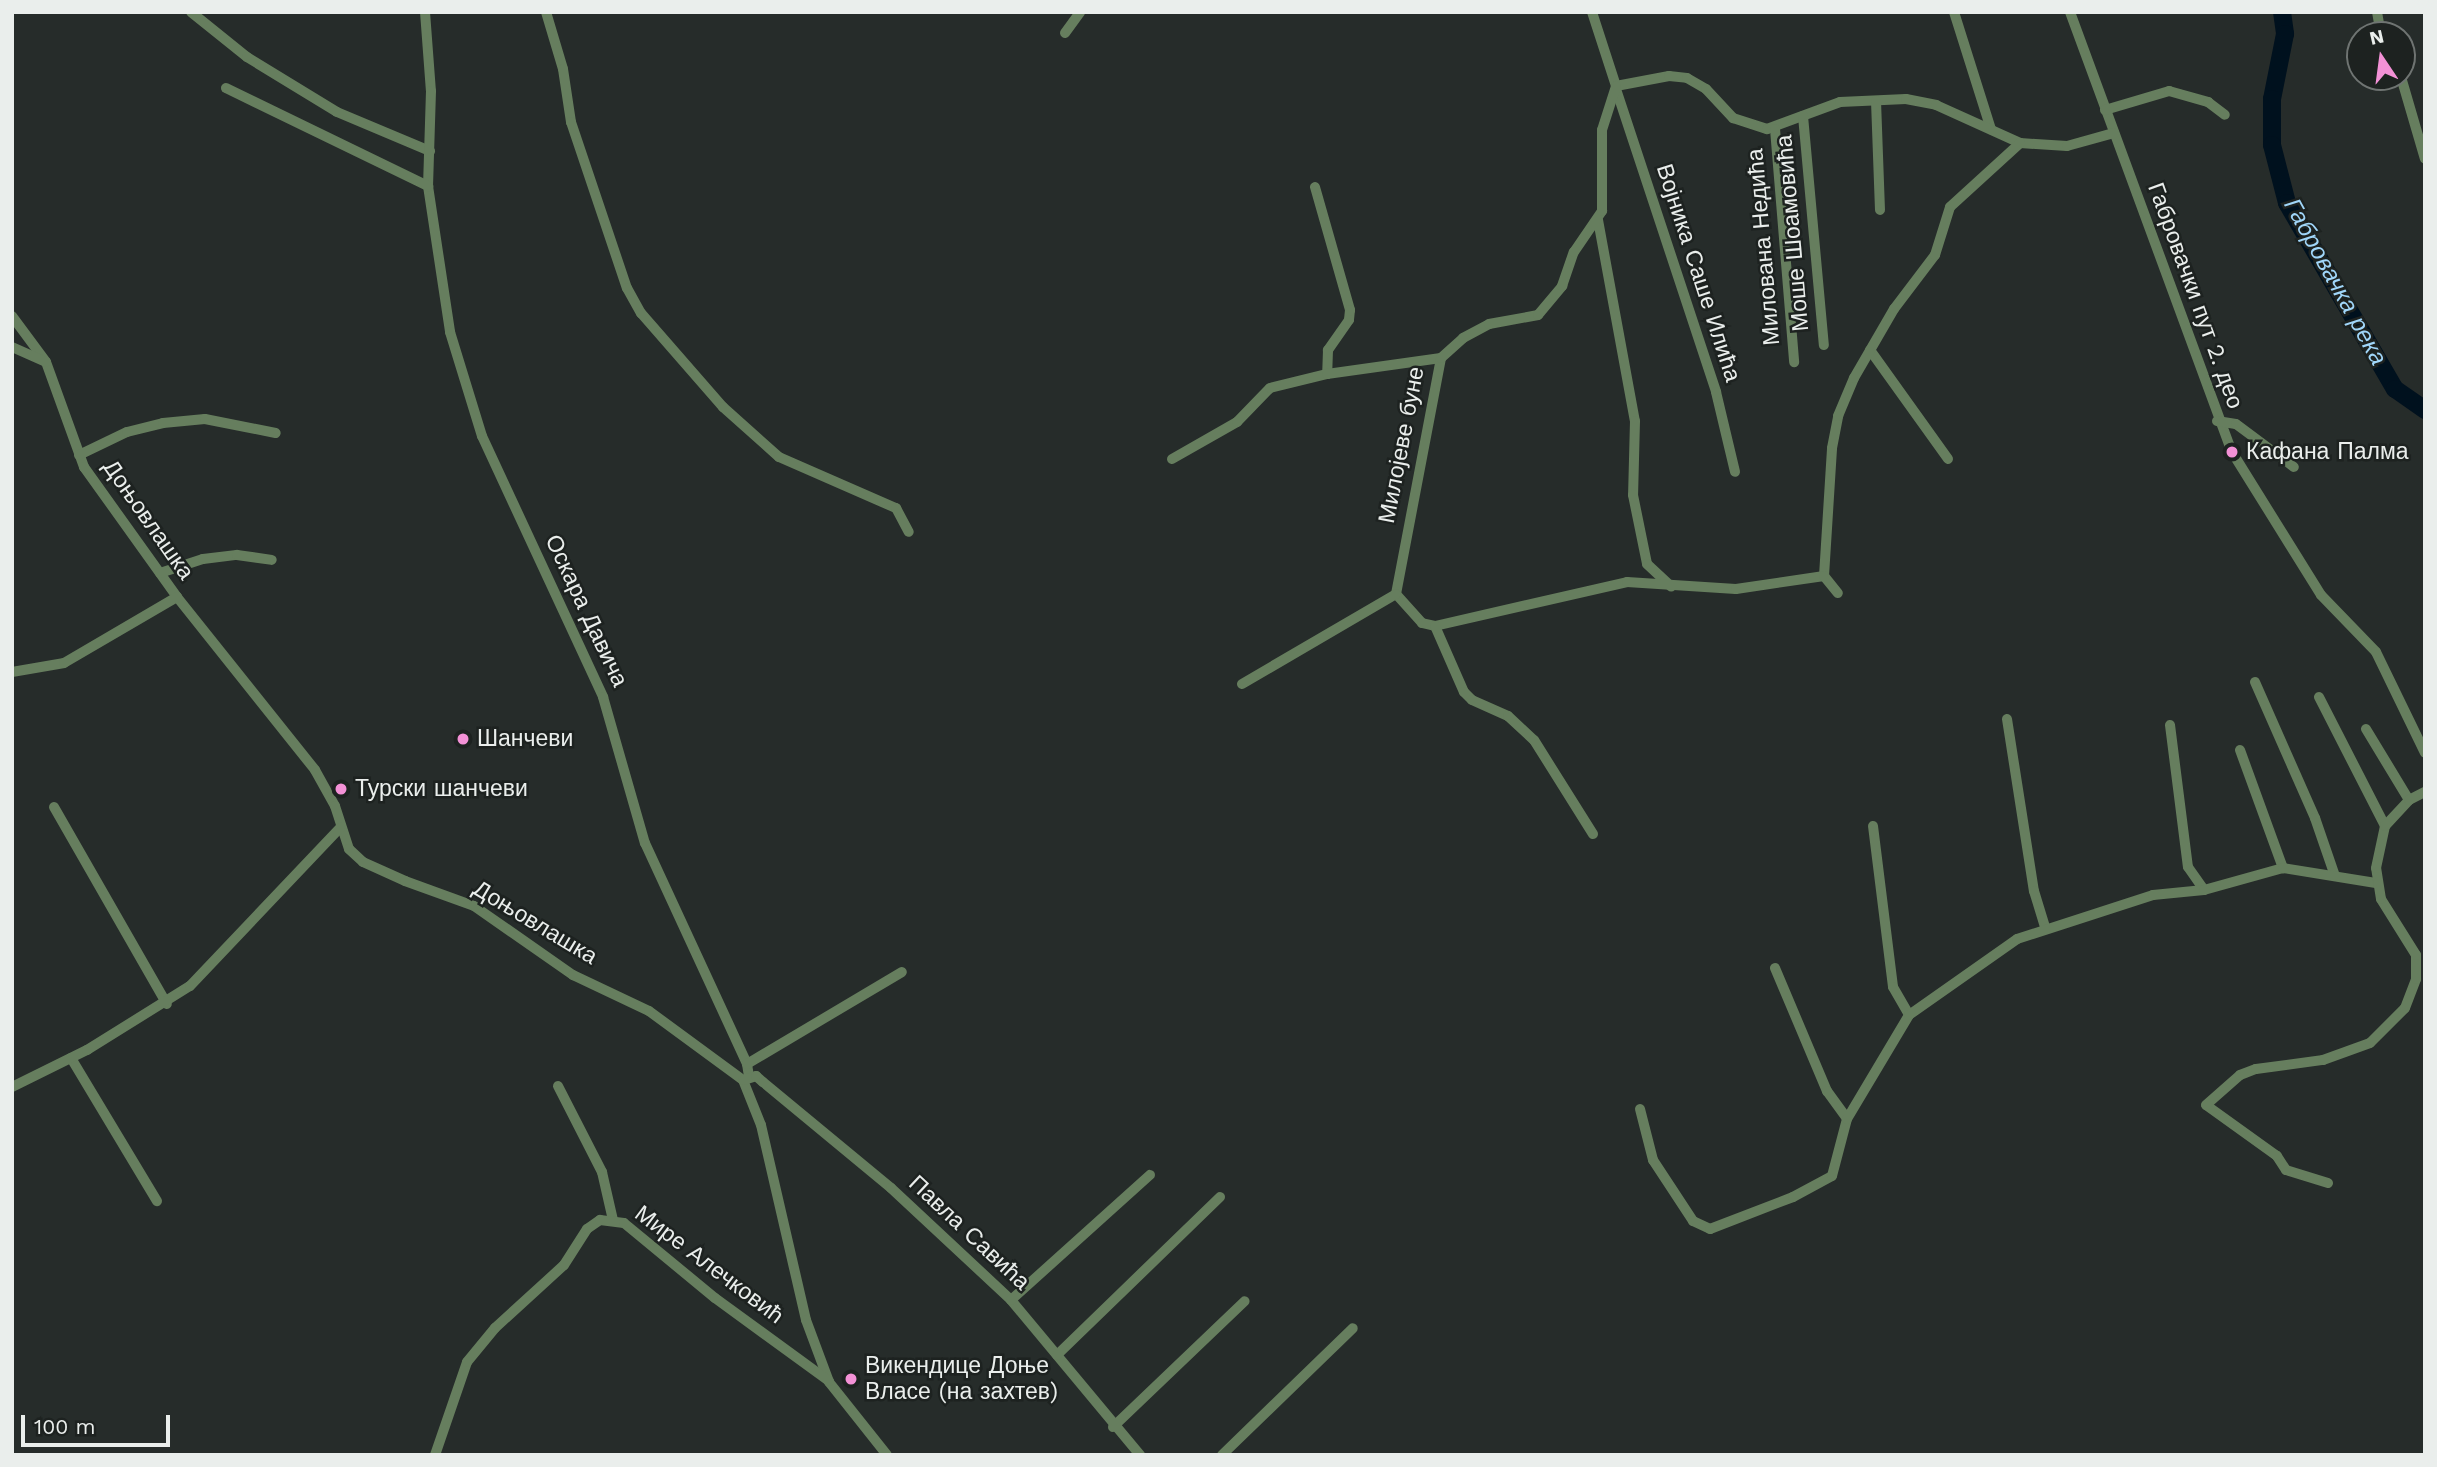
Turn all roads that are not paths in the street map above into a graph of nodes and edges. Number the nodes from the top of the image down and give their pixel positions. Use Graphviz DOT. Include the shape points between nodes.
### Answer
graph roads {
  1 [pos="191,12"];
  2 [pos="425,12"];
  3 [pos="546,12"];
  4 [pos="1080,12"];
  5 [pos="1592,12"];
  6 [pos="1955,12"];
  7 [pos="2070,12"];
  8 [pos="1065,33"];
  9 [pos="226,88"];
  10 [pos="1614,90"];
  11 [pos="2405,91"];
  12 [pos="1876,101"];
  13 [pos="2105,110"];
  14 [pos="2225,115"];
  15 [pos="1803,116"];
  16 [pos="1775,129"];
  17 [pos="1991,130"];
  18 [pos="2115,133"];
  19 [pos="2020,143"];
  20 [pos="430,151"];
  21 [pos="2425,159"];
  22 [pos="428,186"];
  23 [pos="1315,187"];
  24 [pos="1880,210"];
  25 [pos="1598,220"];
  26 [pos="12,316"];
  27 [pos="1825,345"];
  28 [pos="12,347"];
  29 [pos="1870,350"];
  30 [pos="1441,358"];
  31 [pos="46,362"];
  32 [pos="1794,362"];
  33 [pos="1327,374"];
  34 [pos="2217,421"];
  35 [pos="276,433"];
  36 [pos="79,455"];
  37 [pos="1172,459"];
  38 [pos="1948,459"];
  39 [pos="2294,467"];
  40 [pos="1735,472"];
  41 [pos="909,532"];
  42 [pos="272,560"];
  43 [pos="160,573"];
  44 [pos="1824,576"];
  45 [pos="1671,586"];
  46 [pos="1838,593"];
  47 [pos="1396,594"];
  48 [pos="177,597"];
  49 [pos="1435,626"];
  50 [pos="12,671"];
  51 [pos="2255,682"];
  52 [pos="1242,684"];
  53 [pos="2319,697"];
  54 [pos="2007,719"];
  55 [pos="2170,725"];
  56 [pos="2366,729"];
  57 [pos="2239,750"];
  58 [pos="2425,753"];
  59 [pos="2425,792"];
  60 [pos="2409,800"];
  61 [pos="54,807"];
  62 [pos="1873,826"];
  63 [pos="2385,826"];
  64 [pos="340,828"];
  65 [pos="1593,834"];
  66 [pos="2283,868"];
  67 [pos="2335,876"];
  68 [pos="2376,883"];
  69 [pos="2204,890"];
  70 [pos="2045,928"];
  71 [pos="1775,968"];
  72 [pos="902,972"];
  73 [pos="167,1004"];
  74 [pos="1909,1014"];
  75 [pos="71,1058"];
  76 [pos="747,1064"];
  77 [pos="746,1078"];
  78 [pos="558,1086"];
  79 [pos="12,1087"];
  80 [pos="1640,1109"];
  81 [pos="1847,1119"];
  82 [pos="1150,1175"];
  83 [pos="2328,1183"];
  84 [pos="1220,1197"];
  85 [pos="157,1201"];
  86 [pos="613,1220"];
  87 [pos="1012,1300"];
  88 [pos="1245,1301"];
  89 [pos="1353,1328"];
  90 [pos="1057,1355"];
  91 [pos="829,1381"];
  92 [pos="1114,1427"];
  93 [pos="435,1455"];
  94 [pos="887,1455"];
  95 [pos="1140,1455"];
  96 [pos="1222,1455"];
  1 -- 20 [label="street" via="247,57 338,112"];
  2 -- 20 [label="street, Оскара Давича"];
  3 -- 41 [label="street" via="563,69 571,122 627,288 640,313 723,407 779,457 896,508"];
  4 -- 8 [label="street"];
  5 -- 10 [label="street, Војника Саше Илића"];
  6 -- 17 [label="street"];
  7 -- 13 [label="street, Габровачки пут 2. део"];
  9 -- 22 [label="street"];
  10 -- 16 [label="street" via="1669,76 1687,78 1706,89 1733,118"];
  10 -- 25 [label="street" via="1602,130 1602,211"];
  10 -- 40 [label="street, Војника Саше Илића" via="1716,391"];
  11 -- 21 [label="street"];
  12 -- 15 [label="street" via="1840,102"];
  12 -- 17 [label="street" via="1927,101"];
  12 -- 24 [label="street"];
  13 -- 14 [label="street" via="2169,91 2208,102"];
  13 -- 18 [label="street, Габровачки пут 2. део"];
  15 -- 16 [label="street"];
  15 -- 27 [label="street, Моше Шоамовића"];
  16 -- 32 [label="street, Милована Недића"];
  17 -- 19 [label="street"];
  18 -- 19 [label="street" via="2067,146"];
  18 -- 34 [label="street, Габровачки пут 2. део"];
  19 -- 29 [label="street" via="1950,207 1935,255"];
  20 -- 22 [label="street, Оскара Давича"];
  22 -- 76 [label="street, Оскара Давича" via="450,332 482,436 603,697 645,843"];
  23 -- 33 [label="street" via="1350,310 1349,320 1328,350"];
  25 -- 30 [label="street, Милојеве буне" via="1574,252 1562,286 1538,315 1489,324 1463,338"];
  25 -- 45 [label="street" via="1635,421 1635,507 1647,564"];
  26 -- 31 [label="street, Доњовлашка"];
  28 -- 31 [label="street"];
  29 -- 38 [label="street"];
  29 -- 44 [label="street" via="1838,416"];
  30 -- 33 [label="street"];
  30 -- 47 [label="street, Милојеве буне"];
  31 -- 36 [label="street, Доњовлашка"];
  33 -- 37 [label="street" via="1270,388 1237,422"];
  34 -- 39 [label="street" via="2236,424"];
  34 -- 58 [label="street, Габровачки пут 2. део" via="2321,595 2376,652"];
  35 -- 36 [label="street" via="205,419 163,423 127,432"];
  36 -- 43 [label="street, Доњовлашка"];
  42 -- 43 [label="street" via="226,556"];
  43 -- 48 [label="street, Доњовлашка"];
  44 -- 45 [label="street" via="1736,589"];
  44 -- 46 [label="street"];
  45 -- 49 [label="street" via="1627,582"];
  47 -- 49 [label="street" via="1422,623"];
  47 -- 52 [label="street"];
  48 -- 50 [label="street" via="64,663"];
  48 -- 64 [label="street, Доњовлашка" via="315,769 335,806"];
  49 -- 65 [label="street" via="1464,691 1472,700 1508,716 1534,740"];
  51 -- 67 [label="street"];
  53 -- 63 [label="street"];
  54 -- 70 [label="street" via="2034,891"];
  55 -- 69 [label="street" via="2188,867"];
  56 -- 60 [label="street"];
  57 -- 66 [label="street"];
  59 -- 60 [label="street"];
  60 -- 63 [label="street"];
  61 -- 73 [label="street"];
  62 -- 74 [label="street" via="1894,986"];
  63 -- 68 [label="street"];
  64 -- 73 [label="street" via="218,959"];
  64 -- 77 [label="street, Доњовлашка" via="349,849 363,862 474,906 573,975 649,1011"];
  66 -- 67 [label="street"];
  66 -- 69 [label="street"];
  67 -- 68 [label="street"];
  68 -- 83 [label="street" via="2416,955 2416,979 2405,1008 2370,1043 2323,1060 2240,1075 2206,1105 2277,1156 2286,1170"];
  69 -- 70 [label="street" via="2153,895"];
  70 -- 74 [label="street" via="2017,940"];
  71 -- 81 [label="street" via="1827,1091"];
  72 -- 76 [label="street"];
  73 -- 75 [label="street"];
  74 -- 81 [label="street"];
  75 -- 79 [label="street"];
  75 -- 85 [label="street"];
  76 -- 77 [label="street, Оскара Давича"];
  77 -- 87 [label="street, Павла Савића" via="763,1082 891,1188"];
  77 -- 91 [label="street" via="806,1320"];
  78 -- 86 [label="street, Мире Алечковић" via="602,1172"];
  80 -- 81 [label="street" via="1653,1160 1693,1221 1710,1229 1793,1197 1832,1176"];
  82 -- 87 [label="street"];
  84 -- 90 [label="street"];
  86 -- 91 [label="street, Мире Алечковић" via="624,1223 715,1298"];
  86 -- 93 [label="street" via="593,1223 564,1265 495,1328 467,1362"];
  87 -- 90 [label="street, Павла Савића"];
  88 -- 92 [label="street"];
  89 -- 96 [label="street"];
  90 -- 92 [label="street, Павла Савића"];
  91 -- 94 [label="street"];
  92 -- 95 [label="street, Павла Савића"];
}
